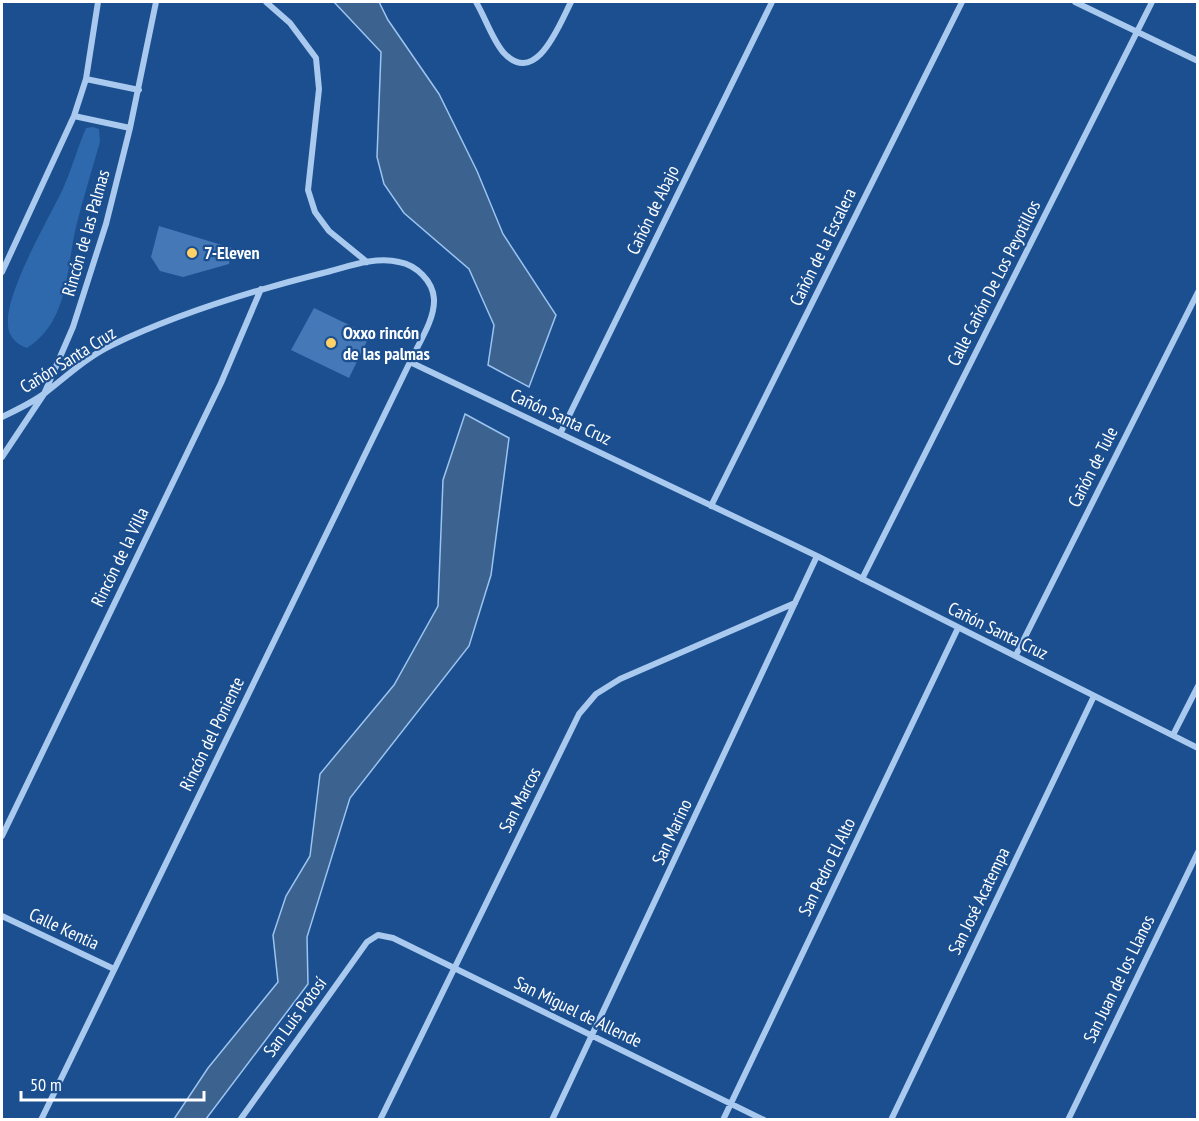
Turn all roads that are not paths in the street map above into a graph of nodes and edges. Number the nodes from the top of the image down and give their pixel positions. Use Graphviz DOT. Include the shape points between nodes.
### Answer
graph roads {
  1 [pos="98,2"];
  2 [pos="156,2"];
  3 [pos="266,2"];
  4 [pos="476,2"];
  5 [pos="571,2"];
  6 [pos="772,2"];
  7 [pos="962,2"];
  8 [pos="1075,2"];
  9 [pos="1152,2"];
  10 [pos="1137,31"];
  11 [pos="1197,61"];
  12 [pos="86,79"];
  13 [pos="139,90"];
  14 [pos="74,116"];
  15 [pos="130,128"];
  16 [pos="367,261"];
  17 [pos="2,272"];
  18 [pos="261,289"];
  19 [pos="1197,292"];
  20 [pos="410,362"];
  21 [pos="44,394"];
  22 [pos="2,417"];
  23 [pos="561,432"];
  24 [pos="2,458"];
  25 [pos="711,506"];
  26 [pos="817,556"];
  27 [pos="862,579"];
  28 [pos="795,603"];
  29 [pos="958,628"];
  30 [pos="1016,656"];
  31 [pos="1197,686"];
  32 [pos="1094,696"];
  33 [pos="1173,735"];
  34 [pos="1197,748"];
  35 [pos="2,836"];
  36 [pos="1197,852"];
  37 [pos="2,916"];
  38 [pos="378,935"];
  39 [pos="453,967"];
  40 [pos="114,969"];
  41 [pos="593,1036"];
  42 [pos="731,1103"];
  43 [pos="41,1119"];
  44 [pos="240,1119"];
  45 [pos="380,1119"];
  46 [pos="552,1119"];
  47 [pos="723,1119"];
  48 [pos="764,1119"];
  49 [pos="891,1119"];
  50 [pos="1068,1119"];
  1 -- 12 [label="street"];
  2 -- 13 [label="street, Rincón de las Palmas"];
  3 -- 16 [label="street" via="290,23 316,58 320,89 308,190 315,212 329,231"];
  4 -- 5 [label="street" via="503,51 513,60 527,62 547,50"];
  6 -- 23 [label="street, Cañón de Abajo"];
  7 -- 25 [label="street, Cañón de la Escalera"];
  8 -- 10 [label="street"];
  9 -- 10 [label="street, Calle Cañón De Los Peyotillos"];
  10 -- 11 [label="street"];
  10 -- 27 [label="street, Calle Cañón De Los Peyotillos"];
  12 -- 13 [label="street"];
  12 -- 14 [label="street"];
  13 -- 15 [label="street, Rincón de las Palmas"];
  14 -- 15 [label="street"];
  14 -- 17 [label="street"];
  15 -- 21 [label="street, Rincón de las Palmas" via="106,224 77,315"];
  16 -- 18 [label="street, Cañón Santa Cruz"];
  16 -- 20 [label="street, Cañón Santa Cruz" via="399,261 417,270 429,283 434,297 433,312"];
  18 -- 21 [label="street, Cañón Santa Cruz" via="111,346"];
  18 -- 35 [label="street, Rincón de la Villa" via="221,382"];
  19 -- 30 [label="street, Cañón de Tule"];
  20 -- 23 [label="street, Cañón Santa Cruz"];
  20 -- 40 [label="street, Rincón del Poniente"];
  21 -- 22 [label="street, Cañón Santa Cruz"];
  21 -- 24 [label="street, Rincón de las Palmas"];
  23 -- 25 [label="street, Cañón Santa Cruz"];
  25 -- 26 [label="street, Cañón Santa Cruz"];
  26 -- 27 [label="street, Cañón Santa Cruz"];
  26 -- 28 [label="street, San Marino"];
  27 -- 29 [label="street, Cañón Santa Cruz"];
  28 -- 39 [label="street, San Marcos" via="620,679 596,694 579,714"];
  28 -- 41 [label="street, San Marino"];
  29 -- 30 [label="street, Cañón Santa Cruz"];
  29 -- 42 [label="street, San Pedro El Alto"];
  30 -- 32 [label="street, Cañón Santa Cruz"];
  31 -- 33 [label="street"];
  32 -- 33 [label="street, Cañón Santa Cruz"];
  32 -- 49 [label="street, San José Acatempa"];
  33 -- 34 [label="street, Cañón Santa Cruz"];
  36 -- 50 [label="street, San Juan de los Llanos"];
  37 -- 40 [label="street, Calle Kentia"];
  38 -- 39 [label="street, San Miguel de Allende" via="393,938"];
  38 -- 44 [label="street, San Luis Potosí" via="367,942"];
  39 -- 41 [label="street, San Miguel de Allende"];
  39 -- 45 [label="street, San Marcos"];
  40 -- 43 [label="street, Rincón del Poniente"];
  41 -- 42 [label="street, San Miguel de Allende"];
  41 -- 46 [label="street, San Marino"];
  42 -- 47 [label="street, San Pedro El Alto"];
  42 -- 48 [label="street, San Miguel de Allende"];
}
